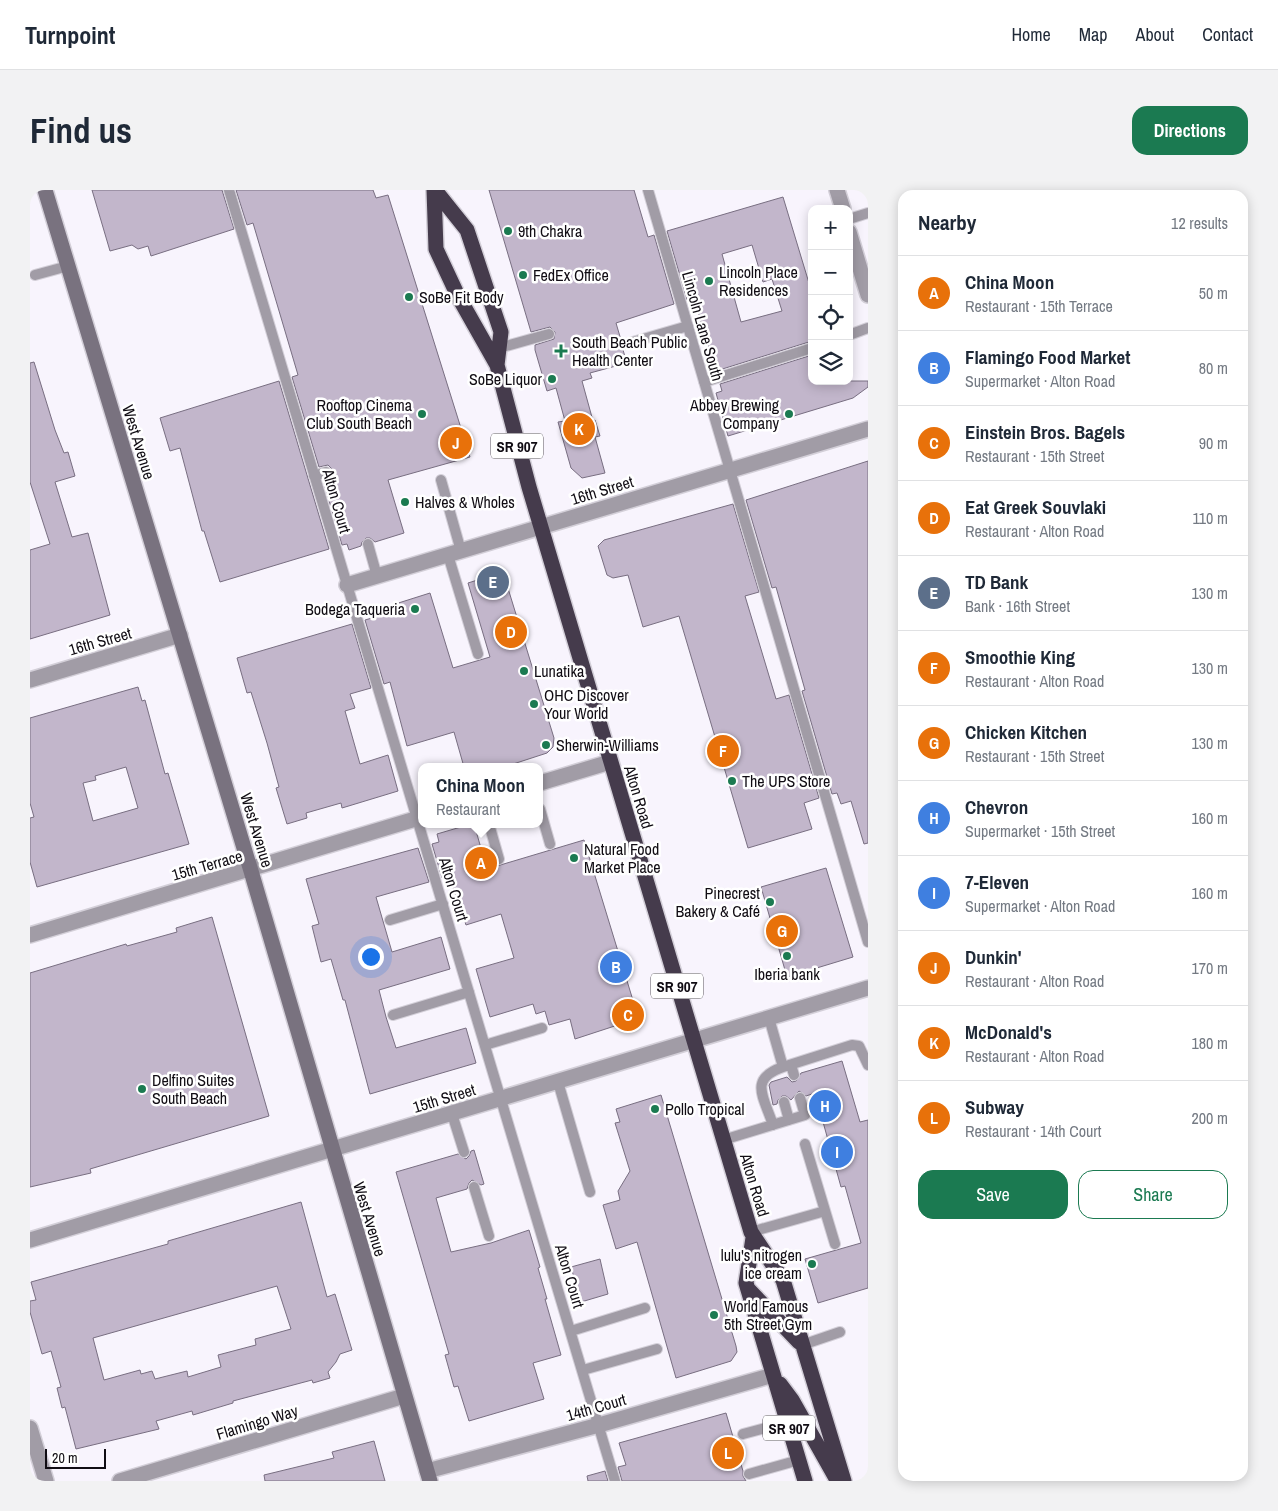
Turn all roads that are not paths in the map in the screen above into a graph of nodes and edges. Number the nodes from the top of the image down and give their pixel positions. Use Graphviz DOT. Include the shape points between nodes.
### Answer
graph roads {
  1 [pos="44,190"];
  2 [pos="229,190"];
  3 [pos="434,190"];
  4 [pos="648,190"];
  5 [pos="837,190"];
  6 [pos="841,205"];
  7 [pos="868,213"];
  8 [pos="853,218"];
  9 [pos="853,245"];
  10 [pos="68,266"];
  11 [pos="35,276"];
  12 [pos="868,295"];
  13 [pos="688,326"];
  14 [pos="868,328"];
  15 [pos="549,334"];
  16 [pos="853,334"];
  17 [pos="626,344"];
  18 [pos="499,348"];
  19 [pos="808,349"];
  20 [pos="497,365"];
  21 [pos="704,382"];
  22 [pos="868,429"];
  23 [pos="729,470"];
  24 [pos="326,472"];
  25 [pos="314,476"];
  26 [pos="441,480"];
  27 [pos="541,527"];
  28 [pos="368,544"];
  29 [pos="454,553"];
  30 [pos="377,576"];
  31 [pos="347,585"];
  32 [pos="180,635"];
  33 [pos="478,654"];
  34 [pos="30,680"];
  35 [pos="610,762"];
  36 [pos="543,782"];
  37 [pos="418,812"];
  38 [pos="418,819"];
  39 [pos="543,820"];
  40 [pos="423,828"];
  41 [pos="490,828"];
  42 [pos="550,844"];
  43 [pos="499,859"];
  44 [pos="251,870"];
  45 [pos="443,904"];
  46 [pos="390,920"];
  47 [pos="30,935"];
  48 [pos="868,942"];
  49 [pos="868,988"];
  50 [pos="469,992"];
  51 [pos="393,1015"];
  52 [pos="769,1018"];
  53 [pos="542,1028"];
  54 [pos="694,1042"];
  55 [pos="485,1046"];
  56 [pos="868,1065"];
  57 [pos="784,1072"];
  58 [pos="558,1082"];
  59 [pos="800,1098"];
  60 [pos="501,1099"];
  61 [pos="784,1102"];
  62 [pos="452,1114"];
  63 [pos="789,1120"];
  64 [pos="772,1125"];
  65 [pos="723,1140"];
  66 [pos="805,1144"];
  67 [pos="331,1150"];
  68 [pos="464,1152"];
  69 [pos="474,1187"];
  70 [pos="590,1192"];
  71 [pos="825,1211"];
  72 [pos="752,1235"];
  73 [pos="489,1236"];
  74 [pos="30,1240"];
  75 [pos="835,1244"];
  76 [pos="748,1289"];
  77 [pos="645,1308"];
  78 [pos="571,1331"];
  79 [pos="840,1332"];
  80 [pos="802,1345"];
  81 [pos="657,1348"];
  82 [pos="583,1370"];
  83 [pos="773,1375"];
  84 [pos="404,1396"];
  85 [pos="788,1422"];
  86 [pos="598,1425"];
  87 [pos="30,1428"];
  88 [pos="743,1434"];
  89 [pos="799,1460"];
  90 [pos="749,1474"];
  91 [pos="429,1476"];
  92 [pos="46,1481"];
  93 [pos="120,1481"];
  94 [pos="615,1481"];
  95 [pos="805,1481"];
  96 [pos="838,1481"];
  97 [pos="844,1481"];
  1 -- 10 [label="street, West Avenue"];
  2 -- 25 [label="lane, Alton Court"];
  3 -- 18 [label="highway, Alton Road / SR 907" via="467,230 501,332"];
  3 -- 20 [label="highway, Alton Road / SR 907" via="436,249"];
  4 -- 13 [label="lane, Lincoln Lane South"];
  5 -- 6 [label="street"];
  7 -- 8 [label="lane"];
  9 -- 12 [label="street"];
  10 -- 11 [label="lane"];
  10 -- 32 [label="street, West Avenue"];
  13 -- 17 [label="lane"];
  13 -- 21 [label="lane, Lincoln Lane South"];
  14 -- 16 [label="lane"];
  15 -- 18 [label="lane"];
  18 -- 20 [label="highway, Alton Road / SR 907"];
  19 -- 21 [label="lane"];
  20 -- 27 [label="highway, Alton Road / SR 907"];
  21 -- 23 [label="lane, Lincoln Lane South"];
  22 -- 23 [label="street, 16th Street"];
  23 -- 27 [label="street, 16th Street"];
  23 -- 48 [label="lane, Lincoln Lane South"];
  24 -- 25 [label="lane"];
  25 -- 31 [label="lane, Alton Court"];
  26 -- 29 [label="lane"];
  27 -- 29 [label="street, 16th Street"];
  27 -- 35 [label="highway, Alton Road / SR 907"];
  28 -- 30 [label="lane"];
  29 -- 30 [label="street, 16th Street"];
  29 -- 33 [label="lane"];
  30 -- 31 [label="street, 16th Street"];
  31 -- 37 [label="lane, Alton Court"];
  32 -- 34 [label="street, 16th Street"];
  32 -- 44 [label="street, West Avenue"];
  35 -- 36 [label="street"];
  35 -- 54 [label="highway, Alton Road / SR 907"];
  38 -- 44 [label="street, 15th Terrace"];
  39 -- 42 [label="lane"];
  40 -- 45 [label="lane, Alton Court"];
  41 -- 43 [label="lane"];
  44 -- 47 [label="street, 15th Terrace"];
  44 -- 67 [label="street, West Avenue"];
  45 -- 46 [label="lane"];
  45 -- 50 [label="lane, Alton Court"];
  49 -- 52 [label="street, 15th Street"];
  50 -- 51 [label="lane"];
  50 -- 55 [label="lane, Alton Court"];
  52 -- 54 [label="street, 15th Street"];
  52 -- 57 [label="lane"];
  53 -- 55 [label="lane"];
  54 -- 58 [label="street, 15th Street"];
  54 -- 65 [label="highway, Alton Road / SR 907"];
  55 -- 60 [label="lane, Alton Court"];
  56 -- 57 [label="lane" via="860,1046 852,1045"];
  57 -- 64 [label="lane" via="763,1078 760,1085"];
  58 -- 60 [label="street, 15th Street"];
  58 -- 70 [label="lane"];
  59 -- 63 [label="lane" via="805,1115"];
  60 -- 62 [label="street, 15th Street"];
  60 -- 78 [label="lane, Alton Court"];
  61 -- 63 [label="lane"];
  62 -- 67 [label="street, 15th Street"];
  62 -- 68 [label="lane"];
  63 -- 64 [label="lane"];
  64 -- 65 [label="lane"];
  65 -- 72 [label="highway, Alton Road / SR 907"];
  66 -- 71 [label="lane"];
  67 -- 74 [label="street, 15th Street"];
  67 -- 84 [label="street, West Avenue"];
  69 -- 73 [label="lane"];
  71 -- 72 [label="lane"];
  71 -- 75 [label="lane"];
  72 -- 76 [label="highway, Alton Road / SR 907"];
  72 -- 80 [label="highway, Alton Road / SR 907" via="783,1280"];
  76 -- 80 [label="highway"];
  76 -- 83 [label="highway, Alton Road / SR 907"];
  77 -- 78 [label="lane"];
  78 -- 82 [label="lane, Alton Court"];
  79 -- 80 [label="lane"];
  80 -- 97 [label="highway, Alton Road / SR 907"];
  81 -- 82 [label="lane"];
  82 -- 86 [label="lane, Alton Court"];
  83 -- 85 [label="highway, Alton Road / SR 907"];
  83 -- 86 [label="street, 14th Court"];
  83 -- 96 [label="highway" via="792,1400"];
  84 -- 91 [label="street, West Avenue"];
  84 -- 93 [label="street, Flamingo Way"];
  85 -- 88 [label="lane"];
  85 -- 89 [label="highway, Alton Road / SR 907"];
  86 -- 91 [label="street, 14th Court"];
  86 -- 94 [label="lane, Alton Court"];
  87 -- 92 [label="street"];
  89 -- 90 [label="lane"];
  89 -- 95 [label="highway, Alton Road / SR 907"];
}
